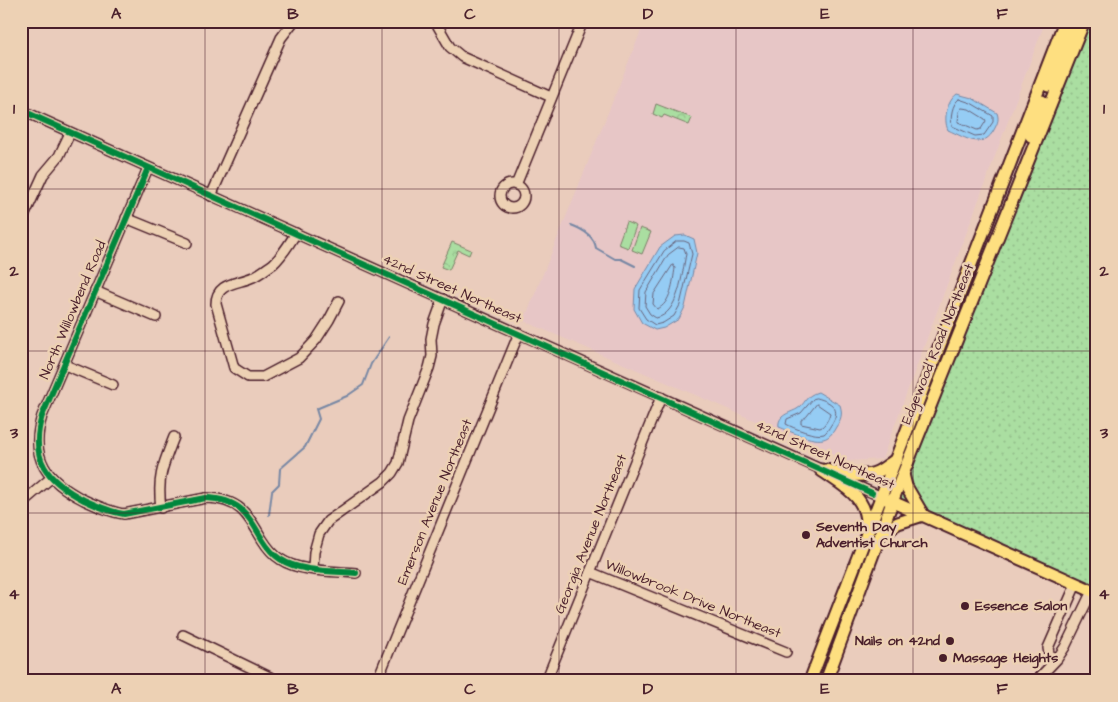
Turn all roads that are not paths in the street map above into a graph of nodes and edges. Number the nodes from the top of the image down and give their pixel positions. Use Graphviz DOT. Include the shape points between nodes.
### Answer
graph roads {
  1 [pos="294,21"];
  2 [pos="436,21"];
  3 [pos="583,21"];
  4 [pos="1065,21"];
  5 [pos="1073,21"];
  6 [pos="1079,21"];
  7 [pos="1084,21"];
  8 [pos="552,97"];
  9 [pos="21,110"];
  10 [pos="70,133"];
  11 [pos="148,168"];
  12 [pos="1024,170"];
  13 [pos="516,185"];
  14 [pos="211,196"];
  15 [pos="126,218"];
  16 [pos="21,223"];
  17 [pos="296,233"];
  18 [pos="187,244"];
  19 [pos="95,292"];
  20 [pos="443,299"];
  21 [pos="339,301"];
  22 [pos="156,318"];
  23 [pos="519,333"];
  24 [pos="65,365"];
  25 [pos="113,385"];
  26 [pos="661,397"];
  27 [pos="174,437"];
  28 [pos="897,459"];
  29 [pos="821,470"];
  30 [pos="903,474"];
  31 [pos="51,478"];
  32 [pos="887,499"];
  33 [pos="24,501"];
  34 [pos="161,508"];
  35 [pos="922,515"];
  36 [pos="880,534"];
  37 [pos="866,538"];
  38 [pos="313,568"];
  39 [pos="590,572"];
  40 [pos="356,573"];
  41 [pos="1076,584"];
  42 [pos="1094,592"];
  43 [pos="182,635"];
  44 [pos="786,652"];
  45 [pos="1051,664"];
  46 [pos="278,681"];
  47 [pos="377,681"];
  48 [pos="546,681"];
  49 [pos="810,681"];
  50 [pos="826,681"];
  51 [pos="1036,681"];
  1 -- 14 [label="street" via="282,38"];
  2 -- 8 [label="street" via="450,47 462,57"];
  3 -- 8 [label="street"];
  4 -- 28 [label="main road, Edgewood Road Northeast"];
  5 -- 12 [label="main road" via="1038,111"];
  6 -- 7 [label="street"];
  7 -- 12 [label="main road, Edgewood Road Northeast"];
  8 -- 13 [label="street"];
  9 -- 10 [label="street, 42nd Street Northeast"];
  10 -- 11 [label="street, 42nd Street Northeast"];
  10 -- 16 [label="street" via="59,156 43,175"];
  11 -- 14 [label="street, 42nd Street Northeast"];
  11 -- 15 [label="street, North Willowbend Road"];
  12 -- 30 [label="main road, Edgewood Road Northeast"];
  14 -- 17 [label="street, 42nd Street Northeast"];
  15 -- 18 [label="street"];
  15 -- 19 [label="street, North Willowbend Road"];
  17 -- 20 [label="street, 42nd Street Northeast"];
  17 -- 21 [label="street" via="273,264 254,276 225,287 216,296 234,368 248,377 263,377 299,358 316,340"];
  19 -- 22 [label="street"];
  19 -- 24 [label="street, North Willowbend Road"];
  20 -- 23 [label="street, 42nd Street Northeast"];
  20 -- 38 [label="street" via="434,324 432,356 408,421 398,463 382,482 328,521 319,534"];
  23 -- 26 [label="street, 42nd Street Northeast"];
  23 -- 47 [label="street, Emerson Avenue Northeast"];
  24 -- 25 [label="street"];
  24 -- 31 [label="street, North Willowbend Road" via="37,431 38,451"];
  26 -- 29 [label="street, 42nd Street Northeast"];
  26 -- 39 [label="street, Georgia Avenue Northeast"];
  27 -- 34 [label="street" via="162,466 158,488"];
  28 -- 29 [label="main road" via="867,475"];
  28 -- 32 [label="main road, Edgewood Road Northeast"];
  29 -- 32 [label="street, 42nd Street Northeast"];
  29 -- 37 [label="main road" via="855,494 863,506"];
  30 -- 32 [label="main road, Edgewood Road Northeast"];
  30 -- 35 [label="main road"];
  31 -- 33 [label="street"];
  31 -- 34 [label="street, North Willowbend Road" via="62,488 112,512 124,514"];
  32 -- 35 [label="main road, 42nd Street Northeast"];
  32 -- 36 [label="main road, Edgewood Road Northeast"];
  32 -- 37 [label="main road, Edgewood Road Northeast"];
  34 -- 38 [label="street, North Willowbend Road" via="206,498 231,502 242,509 277,558 287,564"];
  35 -- 36 [label="main road" via="898,523"];
  35 -- 41 [label="main road, 42nd Street Northeast"];
  36 -- 50 [label="main road, Edgewood Road Northeast"];
  37 -- 49 [label="main road, Edgewood Road Northeast"];
  38 -- 40 [label="street, North Willowbend Road"];
  39 -- 44 [label="street, Willowbrook Drive Northeast"];
  39 -- 48 [label="street, Georgia Avenue Northeast"];
  41 -- 42 [label="main road, 42nd Street Northeast"];
  41 -- 45 [label="street" via="1048,648"];
  42 -- 45 [label="street" via="1066,647"];
  43 -- 46 [label="street"];
  45 -- 51 [label="street"];
}
